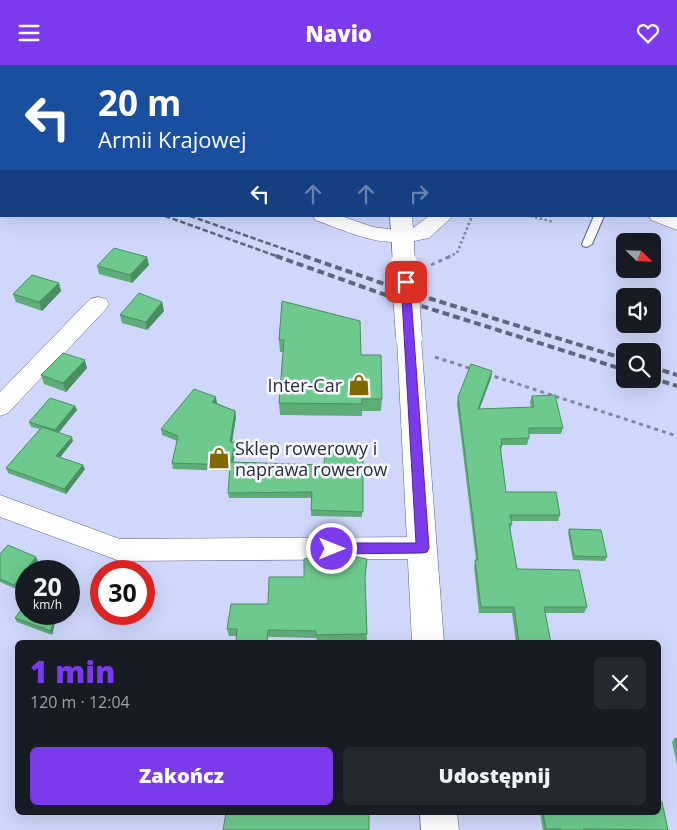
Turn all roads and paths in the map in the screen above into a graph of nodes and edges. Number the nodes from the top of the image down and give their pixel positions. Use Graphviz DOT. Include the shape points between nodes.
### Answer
graph roads {
  1 [pos="442,217"];
  2 [pos="472,217"];
  3 [pos="534,217"];
  4 [pos="599,217"];
  5 [pos="660,217"];
  6 [pos="330,218"];
  7 [pos="554,222"];
  8 [pos="677,224"];
  9 [pos="402,226"];
  10 [pos="587,244"];
  11 [pos="428,266"];
  12 [pos="98,304"];
  13 [pos="419,347"];
  14 [pos="476,370"];
  15 [pos="485,373"];
  16 [pos="0,407"];
  17 [pos="677,436"];
  18 [pos="1,507"];
  19 [pos="422,548"];
  20 [pos="428,640"];
  21 [pos="439,815"];
  22 [pos="440,830"];
  1 -- 9 [label="main road" via="421,233"];
  2 -- 11 [label="path" via="458,253"];
  3 -- 7 [label="path"];
  4 -- 10 [label="lane"];
  5 -- 8 [label="street"];
  6 -- 9 [label="street" via="370,233"];
  9 -- 13 [label="main road, bridge" via="404,263"];
  12 -- 16 [label="street"];
  13 -- 14 [label="path"];
  13 -- 19 [label="main road"];
  15 -- 17 [label="path"];
  18 -- 19 [label="street" via="120,549"];
  19 -- 20 [label="main road"];
  21 -- 22 [label="main road"];
}
